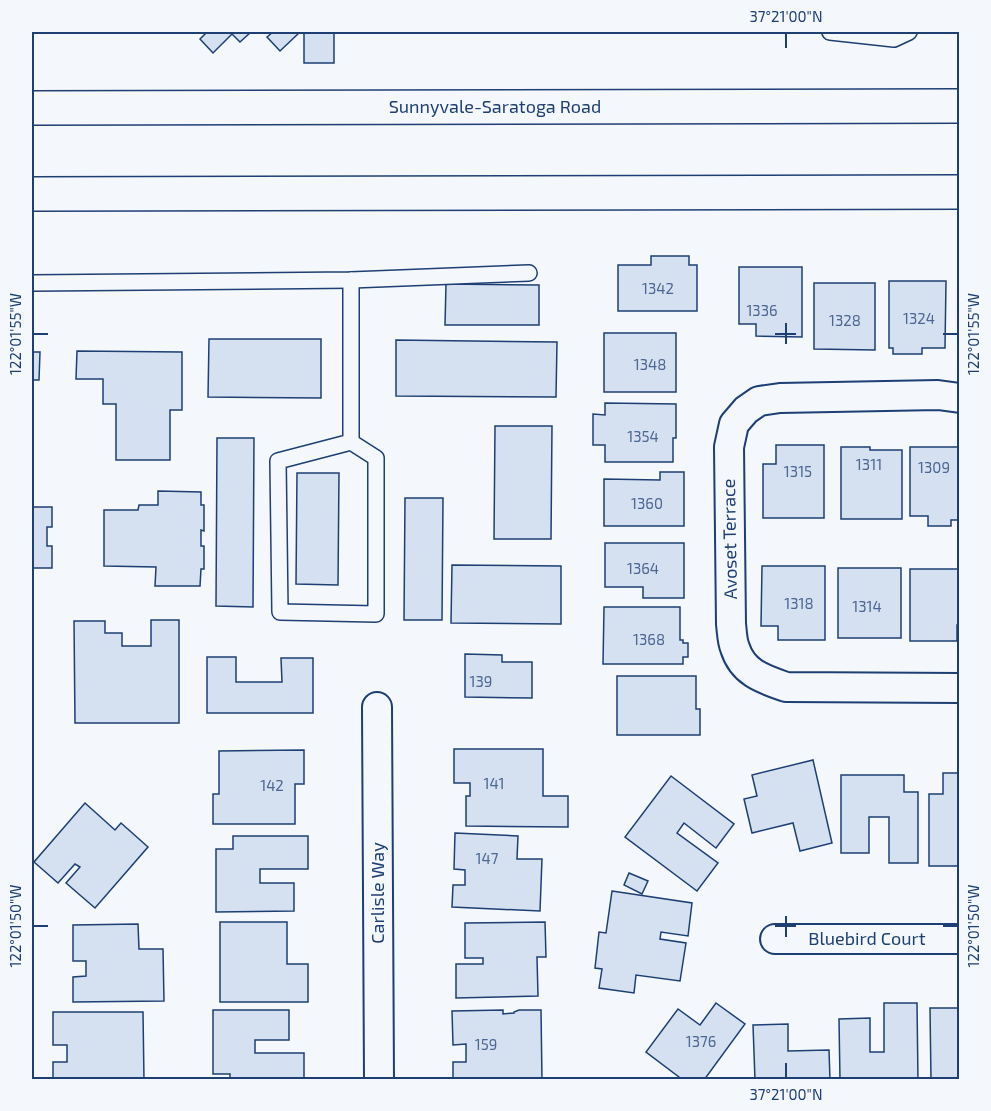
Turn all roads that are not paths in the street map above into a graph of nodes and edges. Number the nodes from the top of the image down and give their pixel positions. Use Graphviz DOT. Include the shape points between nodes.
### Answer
graph roads {
  1 [pos="830,32"];
  2 [pos="909,32"];
  3 [pos="960,106"];
  4 [pos="32,108"];
  5 [pos="960,192"];
  6 [pos="32,194"];
  7 [pos="529,273"];
  8 [pos="351,280"];
  9 [pos="32,283"];
  10 [pos="960,398"];
  11 [pos="351,442"];
  12 [pos="960,688"];
  13 [pos="377,707"];
  14 [pos="775,939"];
  15 [pos="960,939"];
  16 [pos="379,1080"];
  1 -- 2 [label="lane" via="894,39"];
  3 -- 4 [label="main road, Sunnyvale-Saratoga Road"];
  5 -- 6 [label="main road"];
  7 -- 8 [label="lane"];
  8 -- 9 [label="lane"];
  8 -- 11 [label="lane"];
  10 -- 12 [label="street, Avoset Terrace" via="938,395 759,401 734,424 729,447 731,624 734,647 742,664 760,678 786,687"];
  11 -- 11 [label="lane" via="278,461 280,612 376,614 376,459"];
  13 -- 16 [label="street, Carlisle Way"];
  14 -- 15 [label="street, Bluebird Court"];
}
